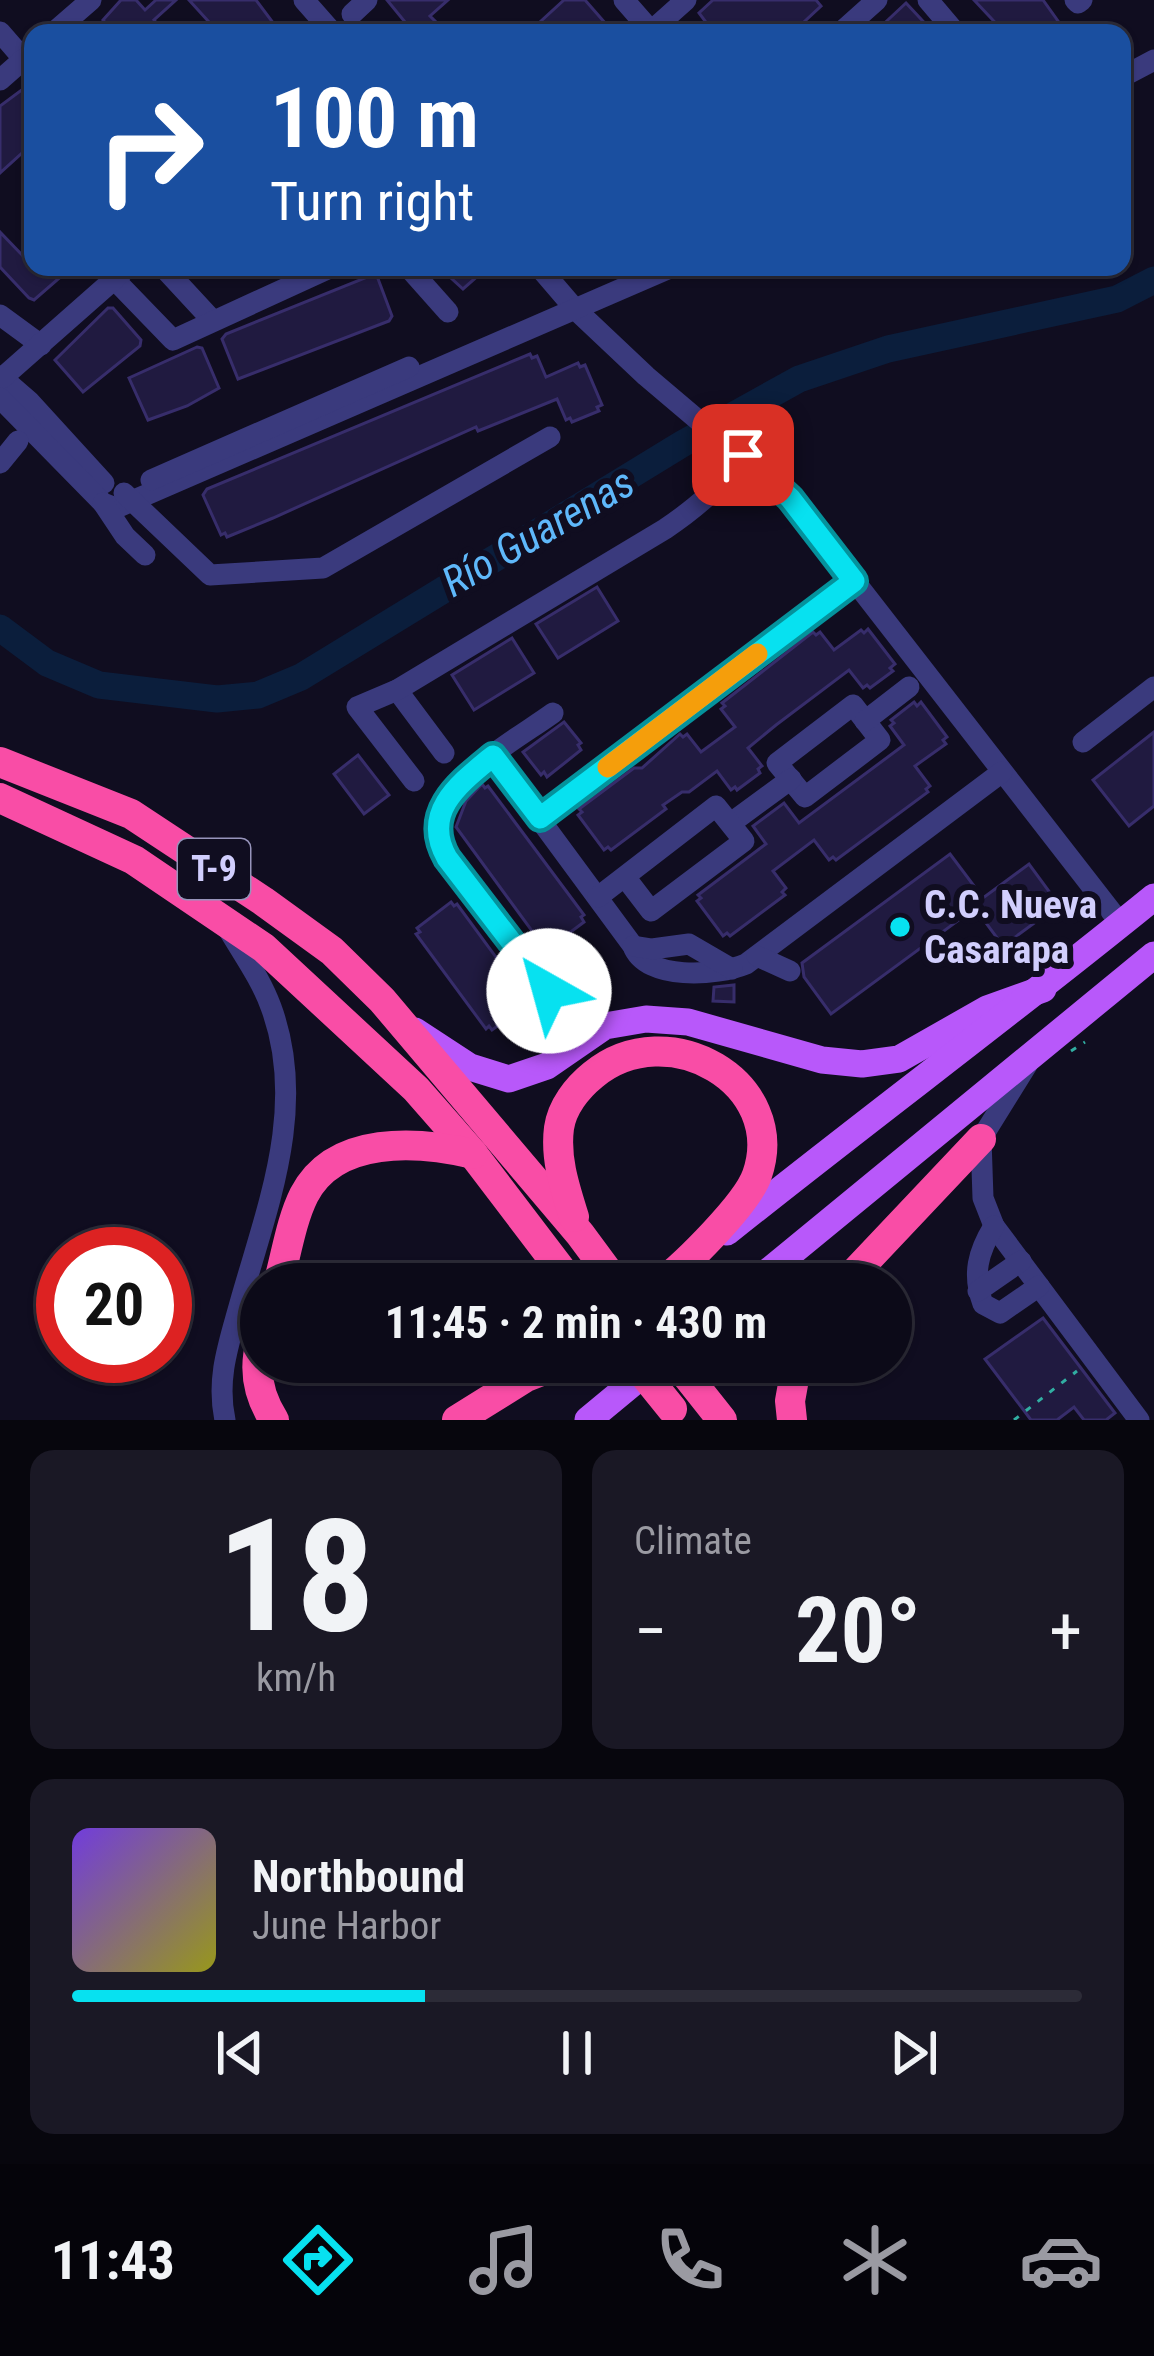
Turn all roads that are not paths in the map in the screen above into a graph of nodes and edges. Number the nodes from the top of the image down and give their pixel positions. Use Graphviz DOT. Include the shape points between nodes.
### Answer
graph roads {
  1 [pos="91,0"];
  2 [pos="304,0"];
  3 [pos="624,0"];
  4 [pos="686,0"];
  5 [pos="877,0"];
  6 [pos="928,0"];
  7 [pos="63,24"];
  8 [pos="326,24"];
  9 [pos="655,24"];
  10 [pos="665,24"];
  11 [pos="851,24"];
  12 [pos="948,24"];
  13 [pos="0,32"];
  14 [pos="24,54"];
  15 [pos="118,276"];
  16 [pos="123,276"];
  17 [pos="171,276"];
  18 [pos="312,276"];
  19 [pos="416,276"];
  20 [pos="547,276"];
  21 [pos="623,276"];
  22 [pos="647,276"];
  23 [pos="571,303"];
  24 [pos="448,312"];
  25 [pos="0,315"];
  26 [pos="213,321"];
  27 [pos="40,344"];
  28 [pos="1,384"];
  29 [pos="550,437"];
  30 [pos="18,441"];
  31 [pos="748,459"];
  32 [pos="0,463"];
  33 [pos="128,497"];
  34 [pos="103,503"];
  35 [pos="145,555"];
  36 [pos="854,581"];
  37 [pos="909,687"];
  38 [pos="1154,687"];
  39 [pos="397,690"];
  40 [pos="553,713"];
  41 [pos="865,721"];
  42 [pos="1082,742"];
  43 [pos="444,753"];
  44 [pos="493,756"];
  45 [pos="0,762"];
  46 [pos="1002,772"];
  47 [pos="791,779"];
  48 [pos="414,782"];
  49 [pos="0,798"];
  50 [pos="540,818"];
  51 [pos="731,823"];
  52 [pos="625,877"];
  53 [pos="598,897"];
  54 [pos="1154,897"];
  55 [pos="224,921"];
  56 [pos="1120,924"];
  57 [pos="1154,955"];
  58 [pos="757,956"];
  59 [pos="790,970"];
  60 [pos="1042,989"];
  61 [pos="549,991"];
  62 [pos="400,1021"];
  63 [pos="1036,1050"];
  64 [pos="981,1139"];
  65 [pos="472,1154"];
  66 [pos="994,1226"];
  67 [pos="580,1234"];
  68 [pos="1021,1261"];
  69 [pos="284,1263"];
  70 [pos="556,1263"];
  71 [pos="601,1263"];
  72 [pos="682,1263"];
  73 [pos="687,1263"];
  74 [pos="778,1263"];
  75 [pos="864,1263"];
  76 [pos="1039,1286"];
  77 [pos="978,1291"];
  78 [pos="258,1383"];
  79 [pos="515,1383"];
  80 [pos="531,1383"];
  81 [pos="633,1383"];
  82 [pos="651,1383"];
  83 [pos="693,1383"];
  84 [pos="793,1383"];
  85 [pos="676,1415"];
  86 [pos="225,1420"];
  87 [pos="274,1420"];
  88 [pos="457,1420"];
  89 [pos="485,1420"];
  90 [pos="588,1420"];
  91 [pos="722,1420"];
  92 [pos="792,1420"];
  93 [pos="1139,1420"];
  1 -- 7 [label="street"];
  2 -- 8 [label="street"];
  3 -- 9 [label="street"];
  4 -- 10 [label="street"];
  5 -- 11 [label="street"];
  6 -- 12 [label="street"];
  13 -- 14 [label="street"];
  15 -- 27 [label="street"];
  16 -- 26 [label="street" via="172,340"];
  17 -- 26 [label="street"];
  18 -- 26 [label="street"];
  19 -- 24 [label="street"];
  20 -- 23 [label="street"];
  21 -- 23 [label="street"];
  22 -- 23 [label="street"];
  23 -- 31 [label="street"];
  23 -- 33 [label="street"];
  25 -- 27 [label="street"];
  27 -- 28 [label="street"];
  28 -- 33 [label="street" via="78,451 113,494"];
  28 -- 34 [label="street"];
  29 -- 33 [label="street" via="323,568 210,575"];
  30 -- 32 [label="street"];
  31 -- 36 [label="street" via="790,498"];
  31 -- 39 [label="street" via="665,530"];
  33 -- 34 [label="street" via="116,508"];
  34 -- 35 [label="street"];
  36 -- 46 [label="street"];
  36 -- 50 [label="street"];
  37 -- 41 [label="street"];
  38 -- 42 [label="street"];
  39 -- 43 [label="street"];
  39 -- 48 [label="street" via="356,707"];
  40 -- 44 [label="street"];
  41 -- 47 [label="street" via="853,705 777,763"];
  41 -- 47 [label="street" via="880,740 805,797"];
  44 -- 50 [label="street"];
  44 -- 61 [label="street" via="443,808 438,842"];
  45 -- 62 [label="highway, T-9" via="130,814 332,951"];
  46 -- 56 [label="street"];
  46 -- 58 [label="street"];
  47 -- 51 [label="street"];
  49 -- 55 [label="highway, T-9" via="134,860"];
  50 -- 53 [label="street"];
  51 -- 52 [label="street" via="716,806"];
  51 -- 52 [label="street" via="745,841 651,911"];
  52 -- 53 [label="street"];
  53 -- 58 [label="street" via="652,968 732,969"];
  54 -- 56 [label="main road"];
  55 -- 65 [label="highway, T-9" via="335,1012"];
  55 -- 86 [label="street" via="271,1006 287,1104 277,1171 221,1374"];
  56 -- 60 [label="main road"];
  57 -- 63 [label="main road"];
  58 -- 59 [label="street"];
  60 -- 62 [label="main road" via="899,1058 862,1064 646,1019 605,1026 525,1076 495,1078"];
  60 -- 73 [label="main road"];
  62 -- 67 [label="highway, T-9"];
  63 -- 64 [label="street"];
  63 -- 74 [label="main road"];
  64 -- 66 [label="street" via="983,1198"];
  64 -- 75 [label="highway"];
  65 -- 69 [label="highway" via="410,1143 331,1165 304,1196"];
  65 -- 70 [label="highway, T-9"];
  66 -- 68 [label="street"];
  66 -- 77 [label="street" via="979,1253"];
  67 -- 71 [label="highway, T-9"];
  67 -- 72 [label="highway" via="559,1156 570,1100 621,1057 690,1053 724,1072 748,1102 761,1157 745,1196"];
  68 -- 76 [label="street"];
  68 -- 77 [label="street"];
  76 -- 77 [label="street" via="1000,1313 986,1308"];
  76 -- 93 [label="street"];
  78 -- 87 [label="highway"];
  79 -- 88 [label="highway"];
  80 -- 89 [label="highway"];
  81 -- 90 [label="main road"];
  82 -- 85 [label="highway, bridge"];
  83 -- 91 [label="highway"];
  84 -- 92 [label="highway"];
}
